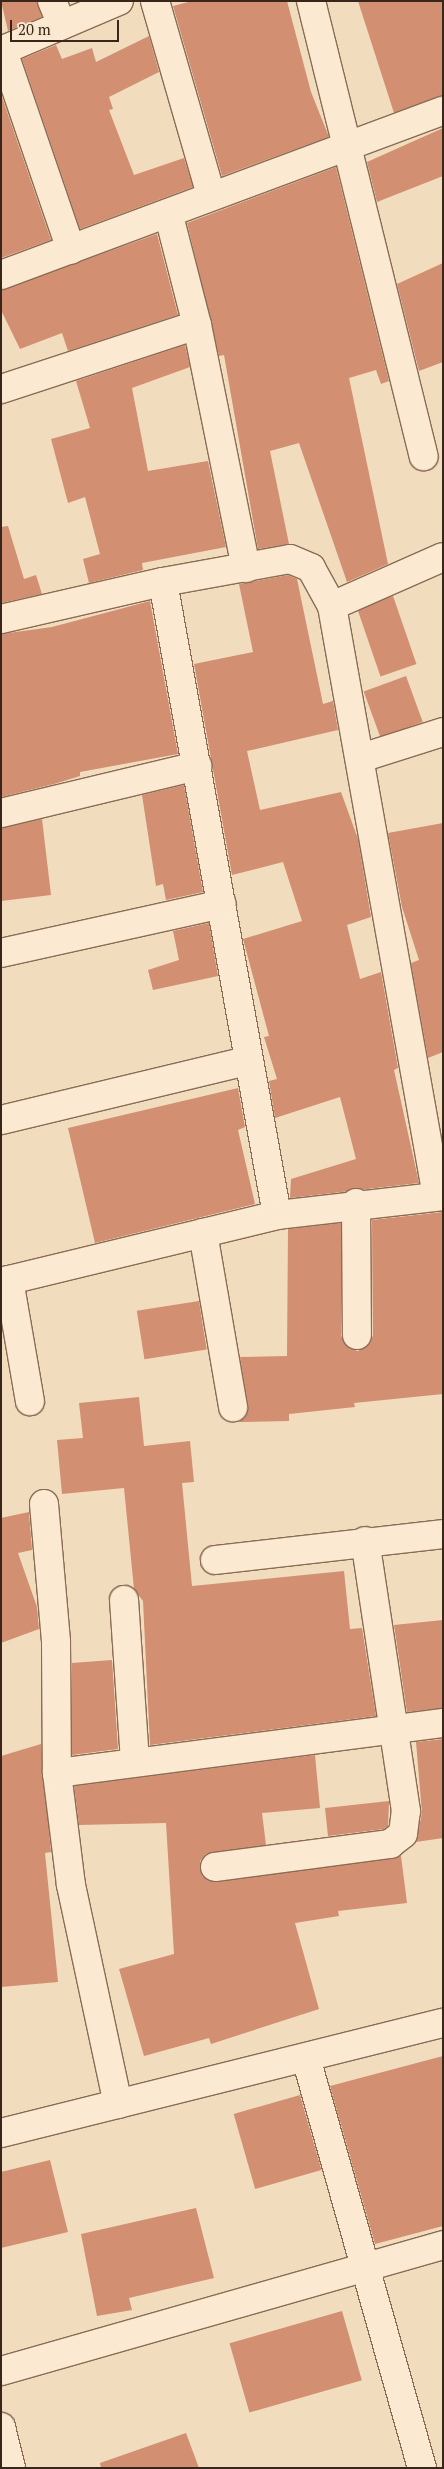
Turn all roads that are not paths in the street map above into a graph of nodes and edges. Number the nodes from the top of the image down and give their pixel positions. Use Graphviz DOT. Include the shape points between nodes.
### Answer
graph roads {
  1 [pos="119,1"];
  2 [pos="155,1"];
  3 [pos="311,1"];
  4 [pos="57,13"];
  5 [pos="2,51"];
  6 [pos="443,112"];
  7 [pos="345,148"];
  8 [pos="211,195"];
  9 [pos="169,216"];
  10 [pos="71,250"];
  11 [pos="1,275"];
  12 [pos="197,325"];
  13 [pos="1,389"];
  14 [pos="424,456"];
  15 [pos="443,557"];
  16 [pos="246,568"];
  17 [pos="163,582"];
  18 [pos="332,606"];
  19 [pos="1,619"];
  20 [pos="443,732"];
  21 [pos="361,758"];
  22 [pos="197,766"];
  23 [pos="1,813"];
  24 [pos="222,904"];
  25 [pos="1,954"];
  26 [pos="246,1061"];
  27 [pos="1,1120"];
  28 [pos="440,1196"];
  29 [pos="356,1203"];
  30 [pos="277,1215"];
  31 [pos="203,1232"];
  32 [pos="5,1281"];
  33 [pos="357,1335"];
  34 [pos="30,1401"];
  35 [pos="233,1408"];
  36 [pos="44,1504"];
  37 [pos="443,1534"];
  38 [pos="365,1541"];
  39 [pos="215,1560"];
  40 [pos="124,1600"];
  41 [pos="443,1723"];
  42 [pos="395,1728"];
  43 [pos="135,1762"];
  44 [pos="57,1773"];
  45 [pos="215,1867"];
  46 [pos="443,2023"];
  47 [pos="306,2058"];
  48 [pos="118,2104"];
  49 [pos="1,2133"];
  50 [pos="443,2245"];
  51 [pos="366,2266"];
  52 [pos="1,2371"];
  53 [pos="1,2427"];
  54 [pos="11,2468"];
  55 [pos="422,2468"];
  1 -- 4 [label="street"];
  2 -- 8 [label="street"];
  3 -- 7 [label="street"];
  4 -- 5 [label="street"];
  5 -- 10 [label="street"];
  6 -- 7 [label="street"];
  7 -- 8 [label="street"];
  7 -- 14 [label="street"];
  8 -- 9 [label="street"];
  9 -- 10 [label="street"];
  9 -- 12 [label="street"];
  10 -- 11 [label="street"];
  12 -- 13 [label="street"];
  12 -- 16 [label="street"];
  15 -- 18 [label="street"];
  16 -- 17 [label="street"];
  16 -- 18 [label="street" via="290,559 311,568"];
  17 -- 19 [label="street"];
  17 -- 22 [label="street"];
  18 -- 21 [label="street"];
  20 -- 21 [label="street"];
  21 -- 28 [label="street"];
  22 -- 23 [label="street"];
  22 -- 24 [label="street"];
  24 -- 25 [label="street"];
  24 -- 26 [label="street"];
  26 -- 27 [label="street"];
  26 -- 30 [label="street"];
  28 -- 29 [label="street"];
  29 -- 30 [label="street"];
  29 -- 33 [label="street"];
  30 -- 31 [label="street"];
  31 -- 32 [label="street"];
  31 -- 35 [label="street"];
  32 -- 34 [label="street"];
  36 -- 44 [label="street" via="56,1642"];
  37 -- 38 [label="street"];
  38 -- 39 [label="street"];
  38 -- 42 [label="street"];
  40 -- 43 [label="street"];
  41 -- 42 [label="street"];
  42 -- 43 [label="street"];
  42 -- 45 [label="street" via="406,1811 403,1834 390,1844"];
  43 -- 44 [label="street"];
  44 -- 48 [label="street" via="70,1886"];
  46 -- 47 [label="street"];
  47 -- 48 [label="street"];
  47 -- 51 [label="street"];
  48 -- 49 [label="street"];
  50 -- 51 [label="street"];
  51 -- 52 [label="street"];
  51 -- 55 [label="street"];
  53 -- 54 [label="street"];
}
